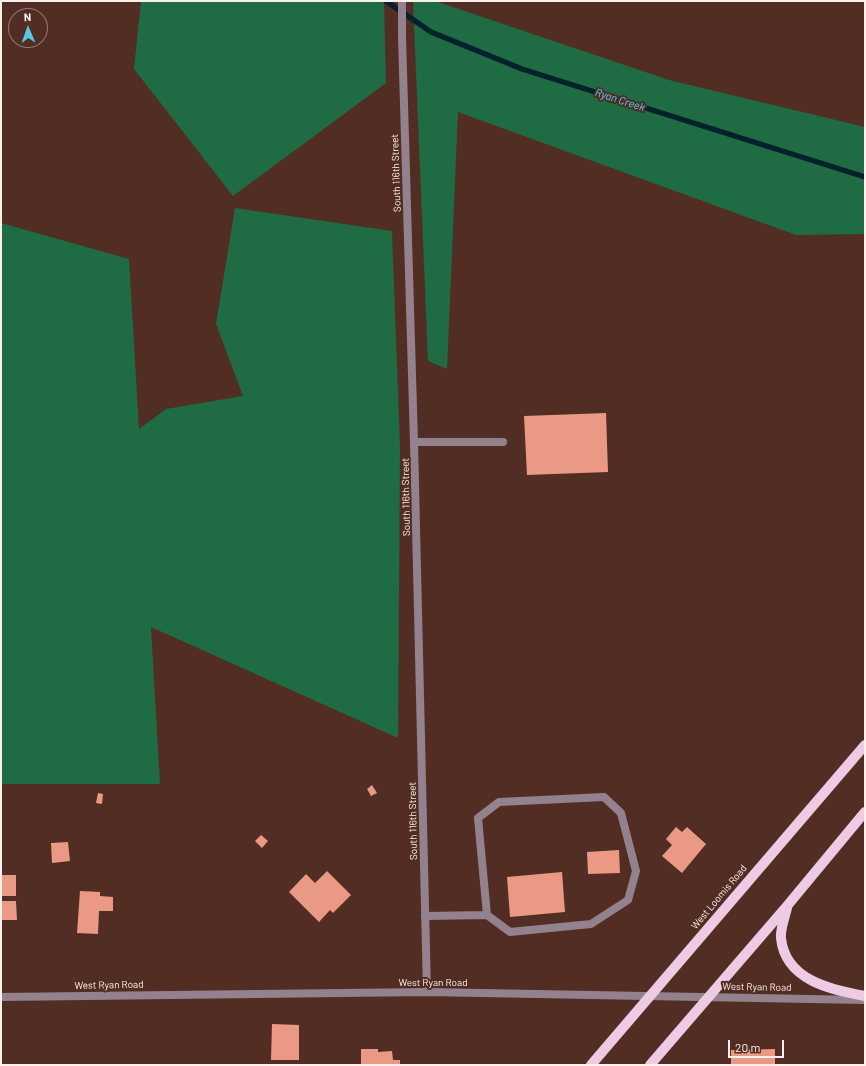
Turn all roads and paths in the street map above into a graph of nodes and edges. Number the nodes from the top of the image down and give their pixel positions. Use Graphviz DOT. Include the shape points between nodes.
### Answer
graph roads {
  1 [pos="402,1"];
  2 [pos="414,442"];
  3 [pos="503,442"];
  4 [pos="865,745"];
  5 [pos="865,812"];
  6 [pos="788,906"];
  7 [pos="487,915"];
  8 [pos="425,916"];
  9 [pos="427,992"];
  10 [pos="1,996"];
  11 [pos="710,996"];
  12 [pos="865,996"];
  13 [pos="650,997"];
  14 [pos="865,1000"];
  15 [pos="591,1065"];
  16 [pos="650,1065"];
  1 -- 2 [label="street, South 116th Street"];
  2 -- 3 [label="street"];
  2 -- 8 [label="street, South 116th Street"];
  4 -- 13 [label="main road, West Loomis Road"];
  5 -- 6 [label="main road"];
  6 -- 11 [label="main road"];
  6 -- 12 [label="main road" via="780,937 787,960 804,977 828,988"];
  7 -- 7 [label="street" via="510,932 591,924 628,900 636,871 621,813 604,797 500,802 478,818"];
  7 -- 8 [label="street"];
  8 -- 9 [label="street, South 116th Street"];
  9 -- 10 [label="street, West Ryan Road"];
  9 -- 13 [label="street, West Ryan Road"];
  11 -- 13 [label="street, West Ryan Road"];
  11 -- 14 [label="street, West Ryan Road"];
  11 -- 16 [label="main road"];
  13 -- 15 [label="main road, West Loomis Road"];
}
